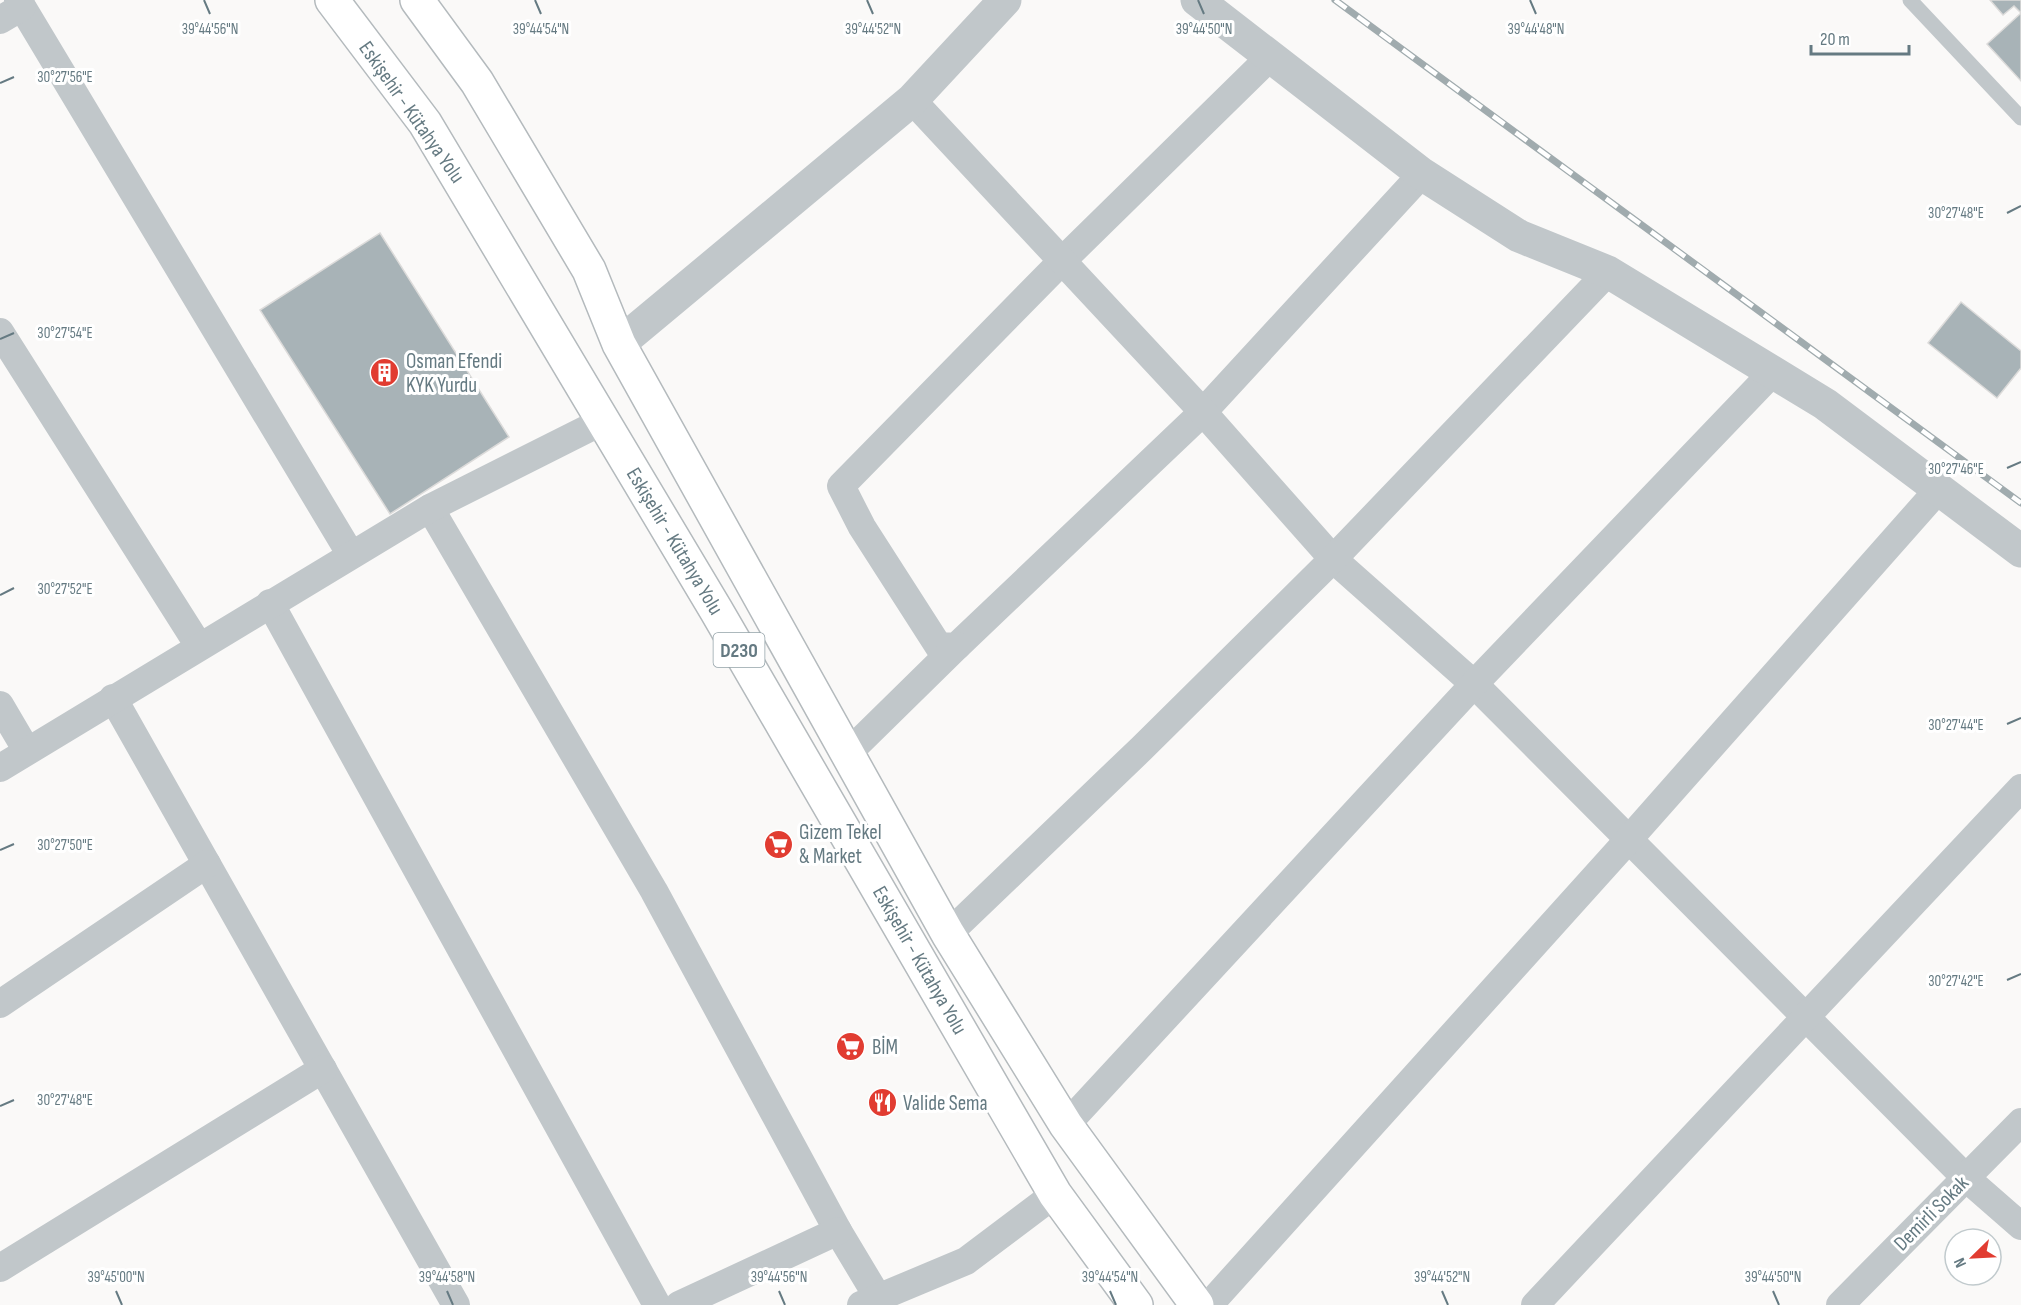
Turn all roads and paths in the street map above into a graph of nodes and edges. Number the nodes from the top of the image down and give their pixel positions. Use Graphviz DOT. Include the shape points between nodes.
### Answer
graph roads {
  1 [pos="332,0"];
  2 [pos="417,0"];
  3 [pos="1005,0"];
  4 [pos="1197,0"];
  5 [pos="1910,0"];
  6 [pos="13,9"];
  7 [pos="1269,58"];
  8 [pos="912,100"];
  9 [pos="2021,118"];
  10 [pos="1422,174"];
  11 [pos="1064,260"];
  12 [pos="1608,272"];
  13 [pos="0,332"];
  14 [pos="619,344"];
  15 [pos="1773,372"];
  16 [pos="1203,412"];
  17 [pos="603,421"];
  18 [pos="1938,490"];
  19 [pos="430,508"];
  20 [pos="2021,551"];
  21 [pos="351,555"];
  22 [pos="1333,559"];
  23 [pos="270,603"];
  24 [pos="199,646"];
  25 [pos="957,646"];
  26 [pos="1474,684"];
  27 [pos="113,698"];
  28 [pos="0,705"];
  29 [pos="27,751"];
  30 [pos="847,754"];
  31 [pos="0,768"];
  32 [pos="2021,788"];
  33 [pos="1630,838"];
  34 [pos="207,864"];
  35 [pos="948,934"];
  36 [pos="0,1004"];
  37 [pos="1806,1017"];
  38 [pos="323,1069"];
  39 [pos="2021,1122"];
  40 [pos="1066,1125"];
  41 [pos="1966,1178"];
  42 [pos="1055,1194"];
  43 [pos="2021,1226"];
  44 [pos="838,1231"];
  45 [pos="0,1268"];
  46 [pos="869,1301"];
  47 [pos="456,1305"];
  48 [pos="657,1305"];
  49 [pos="679,1305"];
  50 [pos="1136,1305"];
  51 [pos="1197,1305"];
  52 [pos="1209,1305"];
  53 [pos="1535,1305"];
  54 [pos="1840,1305"];
  1 -- 17 [label="highway, Eskişehir - Kütahya Yolu / D230" via="425,123"];
  2 -- 14 [label="highway, Eskişehir - Kütahya Yolu / D230" via="477,82 589,270"];
  3 -- 8 [label="street"];
  4 -- 7 [label="street"];
  5 -- 9 [label="lane"];
  6 -- 21 [label="street"];
  7 -- 10 [label="street"];
  7 -- 11 [label="street"];
  8 -- 11 [label="street"];
  8 -- 14 [label="street"];
  10 -- 12 [label="street" via="1519,236"];
  10 -- 16 [label="street"];
  11 -- 16 [label="street"];
  11 -- 25 [label="street" via="842,486 862,527 939,647"];
  12 -- 15 [label="street"];
  12 -- 22 [label="street"];
  13 -- 24 [label="street"];
  14 -- 30 [label="highway, Eskişehir - Kütahya Yolu / D230"];
  15 -- 18 [label="street" via="1825,404"];
  15 -- 26 [label="street"];
  16 -- 22 [label="street"];
  16 -- 25 [label="street"];
  17 -- 19 [label="street"];
  17 -- 42 [label="highway, Eskişehir - Kütahya Yolu / D230"];
  18 -- 20 [label="street"];
  18 -- 33 [label="street"];
  19 -- 21 [label="street"];
  19 -- 44 [label="street" via="654,891"];
  21 -- 23 [label="street"];
  22 -- 26 [label="street"];
  22 -- 35 [label="street"];
  23 -- 24 [label="street"];
  23 -- 48 [label="street"];
  24 -- 27 [label="street"];
  25 -- 30 [label="street"];
  26 -- 33 [label="street"];
  26 -- 40 [label="street"];
  27 -- 29 [label="street"];
  27 -- 34 [label="street"];
  28 -- 29 [label="street"];
  29 -- 31 [label="street"];
  30 -- 35 [label="highway, Eskişehir - Kütahya Yolu / D230"];
  32 -- 37 [label="street"];
  33 -- 37 [label="street"];
  33 -- 52 [label="street"];
  34 -- 36 [label="street"];
  34 -- 38 [label="street"];
  35 -- 40 [label="highway, Eskişehir - Kütahya Yolu / D230"];
  37 -- 41 [label="street"];
  37 -- 53 [label="street"];
  38 -- 45 [label="street"];
  38 -- 47 [label="street"];
  39 -- 41 [label="street, Demirli Sokak"];
  40 -- 51 [label="highway, Eskişehir - Kütahya Yolu / D230"];
  41 -- 43 [label="street"];
  41 -- 54 [label="street, Demirli Sokak"];
  42 -- 46 [label="street" via="966,1261"];
  42 -- 50 [label="highway, Eskişehir - Kütahya Yolu / D230"];
  44 -- 46 [label="street"];
  44 -- 49 [label="street"];
}
